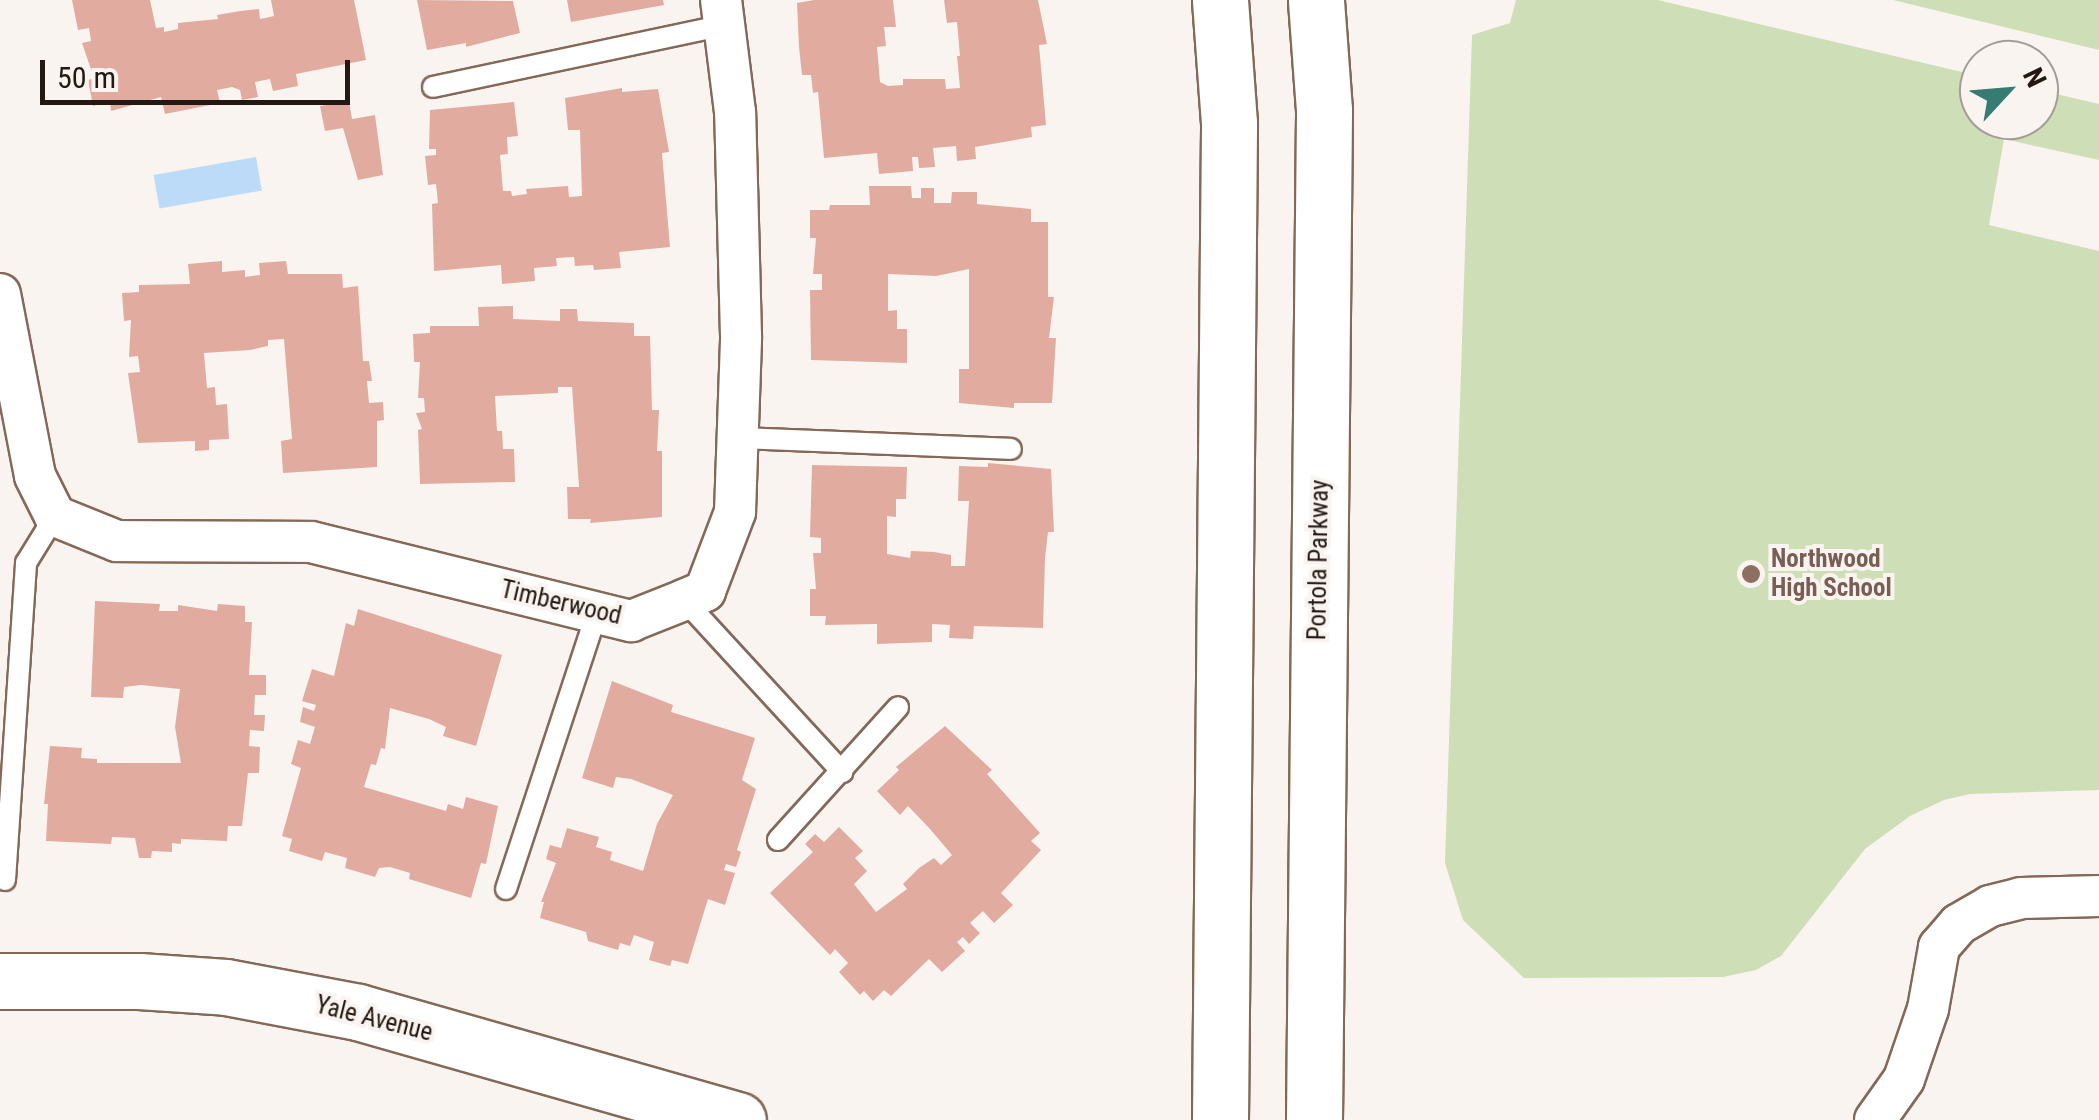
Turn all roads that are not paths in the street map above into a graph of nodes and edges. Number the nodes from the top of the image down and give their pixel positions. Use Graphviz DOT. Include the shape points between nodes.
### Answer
graph roads {
  1 [pos="1220,0"];
  2 [pos="1316,0"];
  3 [pos="723,13"];
  4 [pos="433,87"];
  5 [pos="0,294"];
  6 [pos="13,427"];
  7 [pos="738,438"];
  8 [pos="1012,449"];
  9 [pos="55,516"];
  10 [pos="684,600"];
  11 [pos="597,612"];
  12 [pos="898,707"];
  13 [pos="842,772"];
  14 [pos="778,840"];
  15 [pos="5,880"];
  16 [pos="506,889"];
  17 [pos="2099,896"];
  18 [pos="0,982"];
  19 [pos="738,1120"];
  20 [pos="1220,1120"];
  21 [pos="1314,1120"];
  22 [pos="1876,1120"];
  1 -- 20 [label="main road" via="1229,123"];
  2 -- 21 [label="main road, Portola Parkway" via="1324,110"];
  3 -- 4 [label="lane"];
  3 -- 7 [label="street, Timberwood" via="735,112"];
  5 -- 6 [label="street"];
  6 -- 9 [label="street"];
  7 -- 8 [label="lane"];
  7 -- 10 [label="street, Timberwood" via="735,512 705,591"];
  9 -- 11 [label="street, Timberwood" via="117,542 311,542"];
  9 -- 15 [label="lane" via="26,563"];
  10 -- 11 [label="street, Timberwood" via="631,621"];
  10 -- 13 [label="lane"];
  11 -- 16 [label="lane"];
  12 -- 13 [label="lane"];
  13 -- 14 [label="lane"];
  17 -- 22 [label="street" via="2021,898 1959,924 1940,947 1904,1079"];
  18 -- 19 [label="main road, Yale Avenue" via="140,980 264,994 358,1012"];
}
